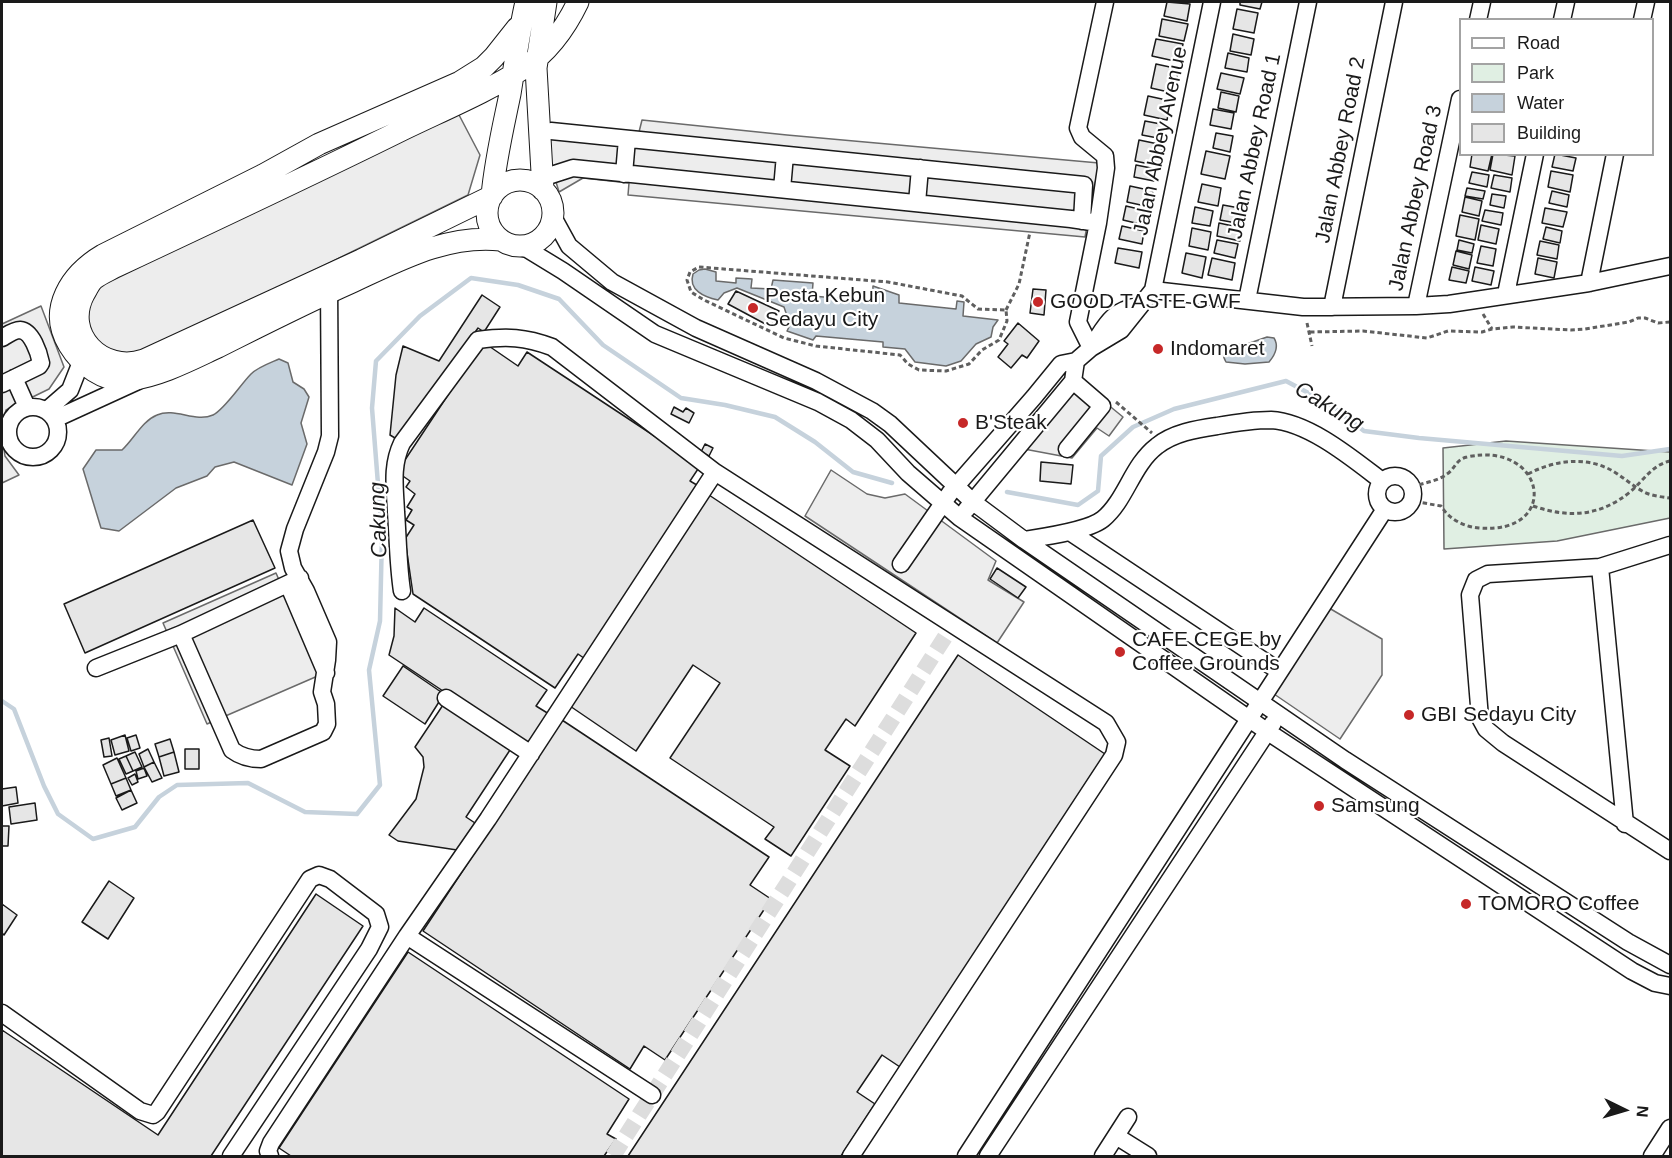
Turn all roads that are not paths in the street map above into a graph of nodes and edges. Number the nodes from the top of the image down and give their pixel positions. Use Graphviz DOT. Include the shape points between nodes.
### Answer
graph roads {
  1 [pos="546,2"];
  2 [pos="578,2"];
  3 [pos="1105,2"];
  4 [pos="1212,2"];
  5 [pos="1308,2"];
  6 [pos="1394,2"];
  7 [pos="1482,2"];
  8 [pos="1566,2"];
  9 [pos="1646,2"];
  10 [pos="523,12"];
  11 [pos="1478,18"];
  12 [pos="1562,18"];
  13 [pos="1642,18"];
  14 [pos="536,58"];
  15 [pos="513,74"];
  16 [pos="1459,108"];
  17 [pos="551,131"];
  18 [pos="627,139"];
  19 [pos="315,146"];
  20 [pos="785,155"];
  21 [pos="1534,156"];
  22 [pos="1615,156"];
  23 [pos="325,168"];
  24 [pos="920,168"];
  25 [pos="624,174"];
  26 [pos="542,184"];
  27 [pos="782,189"];
  28 [pos="492,195"];
  29 [pos="917,203"];
  30 [pos="552,214"];
  31 [pos="1090,222"];
  32 [pos="508,243"];
  33 [pos="1671,266"];
  34 [pos="329,283"];
  35 [pos="1589,283"];
  36 [pos="1153,290"];
  37 [pos="1506,294"];
  38 [pos="1247,300"];
  39 [pos="1416,306"];
  40 [pos="1332,307"];
  41 [pos="2,338"];
  42 [pos="1091,348"];
  43 [pos="1076,361"];
  44 [pos="81,362"];
  45 [pos="149,375"];
  46 [pos="8,381"];
  47 [pos="1073,381"];
  48 [pos="27,407"];
  49 [pos="51,415"];
  50 [pos="6,443"];
  51 [pos="1067,449"];
  52 [pos="715,472"];
  53 [pos="1382,481"];
  54 [pos="957,487"];
  55 [pos="943,502"];
  56 [pos="973,502"];
  57 [pos="1385,509"];
  58 [pos="960,518"];
  59 [pos="1102,520"];
  60 [pos="1070,532"];
  61 [pos="1024,540"];
  62 [pos="1087,543"];
  63 [pos="1671,544"];
  64 [pos="901,564"];
  65 [pos="1600,567"];
  66 [pos="294,581"];
  67 [pos="402,591"];
  68 [pos="181,634"];
  69 [pos="96,668"];
  70 [pos="1279,671"];
  71 [pos="446,698"];
  72 [pos="1259,701"];
  73 [pos="1277,714"];
  74 [pos="1249,719"];
  75 [pos="1268,732"];
  76 [pos="531,754"];
  77 [pos="1625,824"];
  78 [pos="1671,851"];
  79 [pos="407,936"];
  80 [pos="1671,965"];
  81 [pos="1671,986"];
  82 [pos="2,1012"];
  83 [pos="1044,1035"];
  84 [pos="1061,1044"];
  85 [pos="652,1095"];
  86 [pos="1128,1117"];
  87 [pos="1671,1128"];
  88 [pos="1116,1136"];
  89 [pos="231,1156"];
  90 [pos="270,1156"];
  91 [pos="851,1156"];
  92 [pos="966,1156"];
  93 [pos="988,1156"];
  94 [pos="1103,1156"];
  95 [pos="1148,1156"];
  96 [pos="1652,1156"];
  1 -- 14 [label="main road"];
  2 -- 14 [label="main road" via="555,40"];
  3 -- 31 [label="street" via="1078,128 1082,137 1105,156 1106,168"];
  4 -- 36 [label="street, Jalan Abbey Avenue"];
  5 -- 38 [label="street, Jalan Abbey Road 1"];
  6 -- 40 [label="street, Jalan Abbey Road 2"];
  7 -- 11 [label="street"];
  8 -- 12 [label="street"];
  9 -- 13 [label="street"];
  10 -- 15 [label="main road"];
  10 -- 19 [label="main road" via="504,47 474,74"];
  14 -- 15 [label="main road"];
  14 -- 26 [label="main road"];
  15 -- 23 [label="main road"];
  15 -- 28 [label="main road"];
  16 -- 39 [label="street, Jalan Abbey Road 3"];
  17 -- 18 [label="street"];
  18 -- 20 [label="street"];
  18 -- 25 [label="street"];
  19 -- 23 [label="main road"];
  19 -- 44 [label="main road" via="81,270 65,292 60,312 67,343"];
  20 -- 24 [label="street"];
  20 -- 27 [label="street"];
  21 -- 37 [label="street"];
  22 -- 35 [label="street"];
  23 -- 34 [label="main road" via="94,279 80,301 79,327 93,350 103,358 134,364"];
  24 -- 29 [label="street"];
  24 -- 31 [label="street" via="1084,185"];
  25 -- 26 [label="street" via="573,168"];
  25 -- 27 [label="street"];
  26 -- 28 [label="main road" via="516,180"];
  26 -- 30 [label="main road"];
  27 -- 29 [label="street"];
  28 -- 32 [label="main road" via="488,221"];
  28 -- 34 [label="main road"];
  29 -- 31 [label="street"];
  30 -- 32 [label="main road" via="541,238 525,245"];
  30 -- 54 [label="street" via="569,246 612,282 696,328 816,381 872,411"];
  31 -- 42 [label="street" via="1078,322"];
  32 -- 34 [label="main road" via="484,238 466,240 424,250"];
  32 -- 55 [label="street" via="528,249 655,333 818,402 851,420"];
  33 -- 35 [label="street"];
  34 -- 45 [label="main road" via="178,366"];
  34 -- 66 [label="street" via="330,436 291,541"];
  35 -- 37 [label="street"];
  36 -- 38 [label="street"];
  36 -- 42 [label="street" via="1121,330"];
  37 -- 39 [label="street"];
  38 -- 40 [label="street"];
  39 -- 40 [label="street"];
  41 -- 46 [label="street" via="24,331 41,363"];
  42 -- 43 [label="street"];
  43 -- 47 [label="street"];
  43 -- 54 [label="street" via="1060,364"];
  44 -- 45 [label="main road" via="101,375 120,380"];
  44 -- 49 [label="street" via="70,390"];
  45 -- 49 [label="street" via="100,399"];
  46 -- 48 [label="street"];
  47 -- 51 [label="street" via="1102,406"];
  47 -- 56 [label="street"];
  48 -- 49 [label="street" via="41,408"];
  48 -- 50 [label="street" via="11,420"];
  49 -- 50 [label="street" via="58,436 46,453 25,456"];
  52 -- 67 [label="street" via="552,347 513,337 478,340 396,455 394,491"];
  52 -- 76 [label="street"];
  52 -- 91 [label="street" via="1106,723 1117,742 1114,755"];
  53 -- 57 [label="street" via="1377,498"];
  53 -- 57 [label="street" via="1399,476 1407,480 1412,494 1404,510"];
  53 -- 59 [label="street" via="1335,446 1292,424 1271,420 1223,425 1189,430 1158,444 1145,456"];
  54 -- 55 [label="street"];
  54 -- 56 [label="street"];
  55 -- 58 [label="street"];
  55 -- 64 [label="street"];
  56 -- 58 [label="street"];
  56 -- 61 [label="street"];
  57 -- 70 [label="street"];
  58 -- 74 [label="street"];
  59 -- 60 [label="street"];
  59 -- 62 [label="street"];
  60 -- 61 [label="street"];
  60 -- 62 [label="street"];
  61 -- 72 [label="street"];
  62 -- 70 [label="street"];
  63 -- 65 [label="street"];
  65 -- 77 [label="street"];
  65 -- 77 [label="street" via="1488,574 1476,580 1470,595 1480,718 1485,729 1503,743"];
  66 -- 68 [label="street"];
  66 -- 68 [label="street" via="326,673 322,692 327,724 323,732 261,759 232,750"];
  68 -- 69 [label="street"];
  70 -- 72 [label="street"];
  71 -- 76 [label="street"];
  72 -- 73 [label="street"];
  72 -- 74 [label="street"];
  73 -- 75 [label="street"];
  73 -- 80 [label="street" via="1628,942"];
  74 -- 75 [label="street"];
  74 -- 83 [label="street"];
  75 -- 81 [label="street" via="1632,971"];
  75 -- 84 [label="street"];
  76 -- 79 [label="street"];
  77 -- 78 [label="street"];
  79 -- 85 [label="street"];
  79 -- 90 [label="street" via="271,1143"];
  82 -- 89 [label="street" via="140,1111 153,1115 310,879 319,875 330,879 376,914 380,927"];
  83 -- 84 [label="street"];
  83 -- 92 [label="street"];
  84 -- 93 [label="street"];
  86 -- 88 [label="street"];
  87 -- 96 [label="street"];
  88 -- 94 [label="street"];
  88 -- 95 [label="street"];
}
